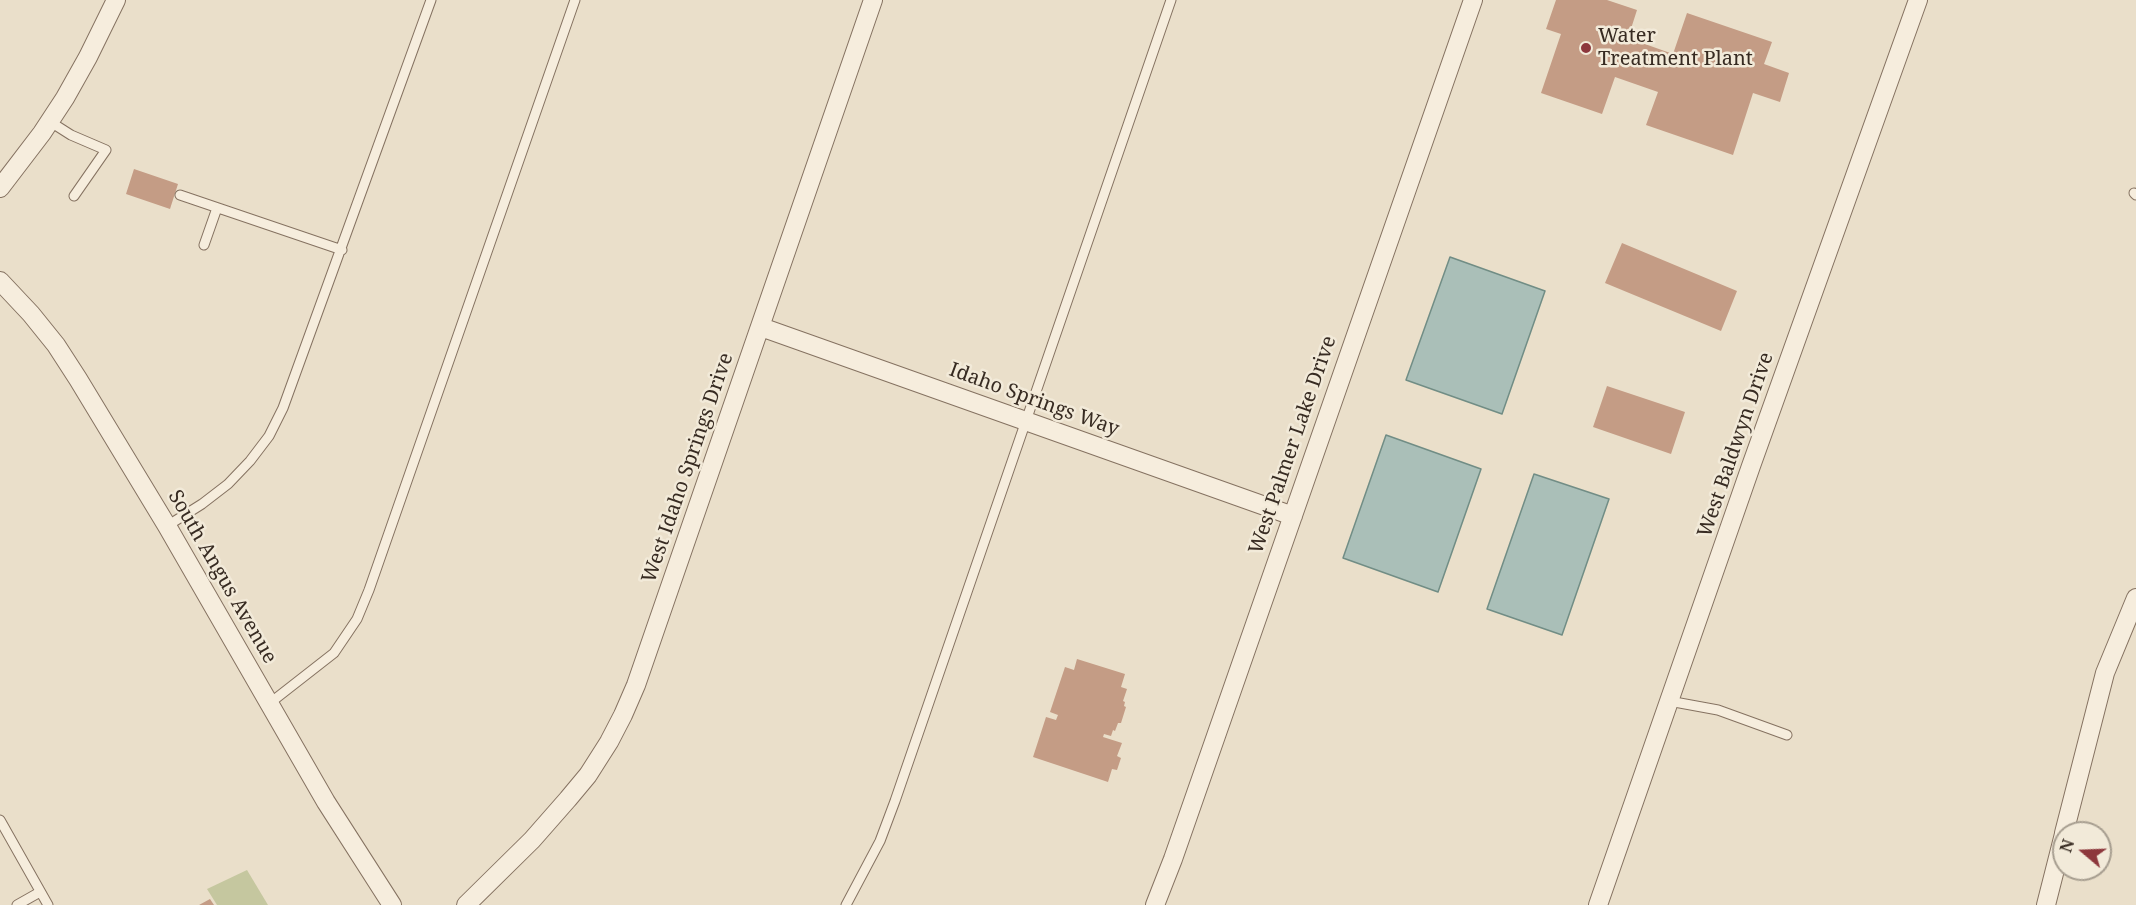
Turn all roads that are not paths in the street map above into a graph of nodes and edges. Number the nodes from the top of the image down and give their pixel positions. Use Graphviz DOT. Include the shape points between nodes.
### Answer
graph roads {
  1 [pos="116,0"];
  2 [pos="431,0"];
  3 [pos="575,0"];
  4 [pos="873,0"];
  5 [pos="1171,0"];
  6 [pos="1473,0"];
  7 [pos="1918,0"];
  8 [pos="49,121"];
  9 [pos="0,188"];
  10 [pos="180,195"];
  11 [pos="74,196"];
  12 [pos="217,208"];
  13 [pos="204,245"];
  14 [pos="342,250"];
  15 [pos="0,281"];
  16 [pos="761,327"];
  17 [pos="1025,420"];
  18 [pos="1293,516"];
  19 [pos="167,526"];
  20 [pos="2136,598"];
  21 [pos="1669,701"];
  22 [pos="270,703"];
  23 [pos="1787,735"];
  24 [pos="0,820"];
  25 [pos="2067,821"];
  26 [pos="2052,881"];
  27 [pos="40,892"];
  28 [pos="17,905"];
  29 [pos="48,905"];
  30 [pos="392,905"];
  31 [pos="466,905"];
  32 [pos="846,905"];
  33 [pos="1155,905"];
  34 [pos="1598,905"];
  35 [pos="2046,905"];
  1 -- 8 [label="street" via="88,57"];
  2 -- 14 [label="lane"];
  3 -- 22 [label="lane" via="357,619 334,653"];
  4 -- 16 [label="street, West Idaho Springs Drive"];
  5 -- 17 [label="lane"];
  6 -- 18 [label="street, West Palmer Lake Drive"];
  7 -- 21 [label="street, West Baldwyn Drive"];
  8 -- 9 [label="street"];
  8 -- 11 [label="lane" via="106,150"];
  10 -- 12 [label="lane"];
  12 -- 13 [label="lane"];
  12 -- 14 [label="lane"];
  14 -- 19 [label="lane" via="269,436 228,484"];
  15 -- 19 [label="street, South Angus Avenue" via="56,345"];
  16 -- 17 [label="street, Idaho Springs Way"];
  16 -- 31 [label="street, West Idaho Springs Drive" via="636,685 618,724 588,775 568,799"];
  17 -- 18 [label="street, Idaho Springs Way"];
  17 -- 32 [label="lane" via="895,801 880,841"];
  18 -- 33 [label="street, West Palmer Lake Drive"];
  19 -- 22 [label="street, South Angus Avenue"];
  20 -- 25 [label="street" via="2105,673"];
  21 -- 23 [label="lane" via="1718,710"];
  21 -- 34 [label="street, West Baldwyn Drive"];
  22 -- 30 [label="street, South Angus Avenue" via="326,802"];
  24 -- 27 [label="lane"];
  26 -- 35 [label="street"];
  27 -- 28 [label="lane"];
  27 -- 29 [label="lane"];
}
